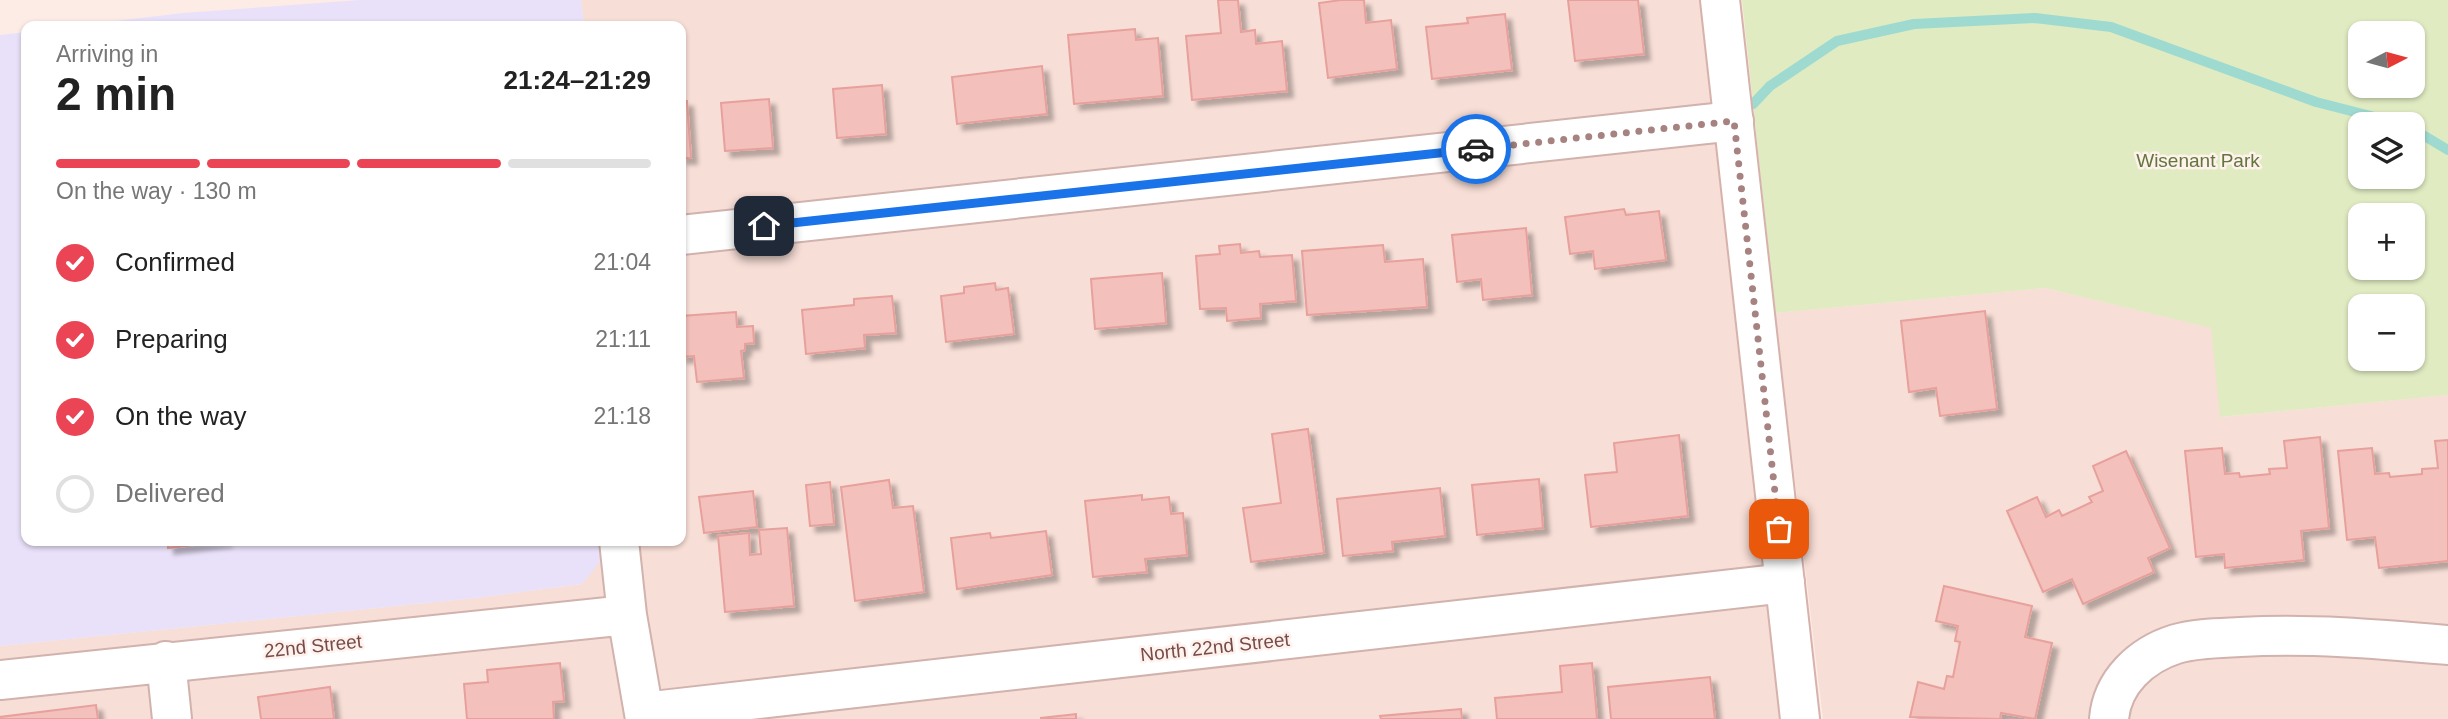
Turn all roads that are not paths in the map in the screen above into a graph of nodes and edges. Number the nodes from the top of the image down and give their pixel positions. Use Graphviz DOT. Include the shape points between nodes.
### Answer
graph roads {
  1 [pos="1720,0"];
  2 [pos="1734,121"];
  3 [pos="686,234"];
  4 [pos="620,546"];
  5 [pos="1785,583"];
  6 [pos="627,615"];
  7 [pos="2448,645"];
  8 [pos="166,661"];
  9 [pos="0,680"];
  10 [pos="644,715"];
  11 [pos="172,719"];
  12 [pos="1800,719"];
  13 [pos="2109,719"];
  1 -- 2 [label="street"];
  2 -- 3 [label="street"];
  2 -- 5 [label="street"];
  4 -- 6 [label="street"];
  5 -- 10 [label="street, North 22nd Street"];
  5 -- 12 [label="street"];
  6 -- 8 [label="street, 22nd Street"];
  6 -- 10 [label="street"];
  7 -- 13 [label="street" via="2300,634 2176,644 2143,660 2122,679"];
  8 -- 9 [label="street, 22nd Street"];
  8 -- 11 [label="street"];
}
